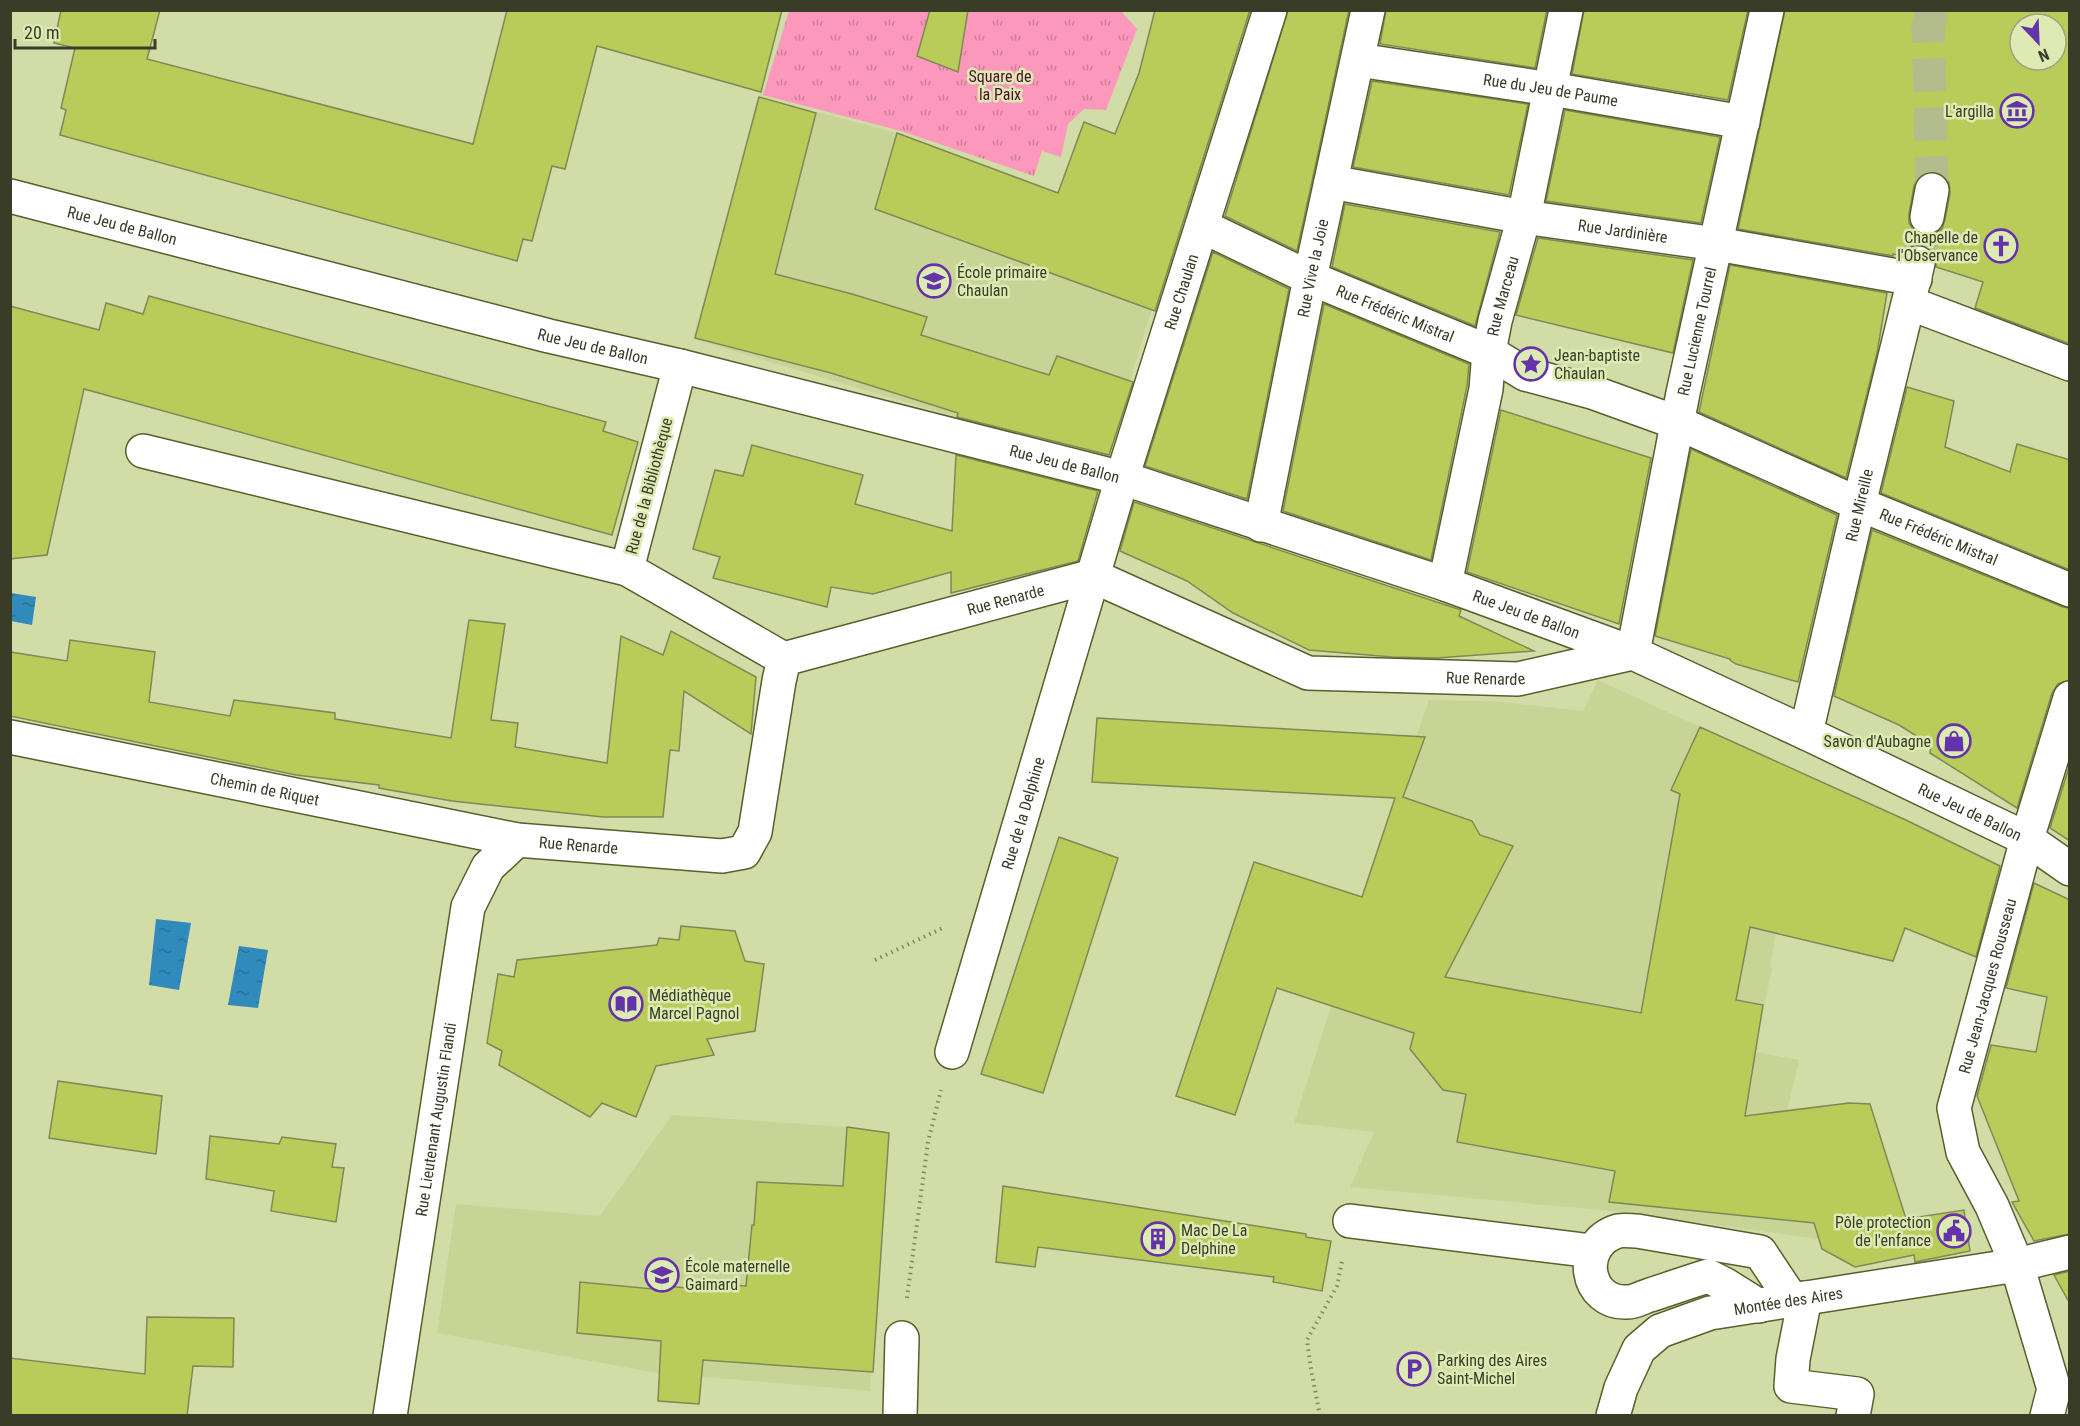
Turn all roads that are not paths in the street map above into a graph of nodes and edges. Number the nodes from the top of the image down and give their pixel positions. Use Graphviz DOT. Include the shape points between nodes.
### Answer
graph roads {
  1 [pos="1270,10"];
  2 [pos="1368,10"];
  3 [pos="1566,10"];
  4 [pos="1767,10"];
  5 [pos="1358,60"];
  6 [pos="1551,89"];
  7 [pos="1743,122"];
  8 [pos="1331,182"];
  9 [pos="10,196"];
  10 [pos="1524,217"];
  11 [pos="1202,226"];
  12 [pos="1717,244"];
  13 [pos="1310,278"];
  14 [pos="1914,281"];
  15 [pos="1489,352"];
  16 [pos="2070,364"];
  17 [pos="680,366"];
  18 [pos="1678,423"];
  19 [pos="143,451"];
  20 [pos="1122,478"];
  21 [pos="1858,504"];
  22 [pos="1261,525"];
  23 [pos="627,569"];
  24 [pos="1093,576"];
  25 [pos="1445,584"];
  26 [pos="2070,590"];
  27 [pos="1633,652"];
  28 [pos="784,659"];
  29 [pos="2070,698"];
  30 [pos="1806,733"];
  31 [pos="10,737"];
  32 [pos="2027,839"];
  33 [pos="517,840"];
  34 [pos="2070,869"];
  35 [pos="952,1052"];
  36 [pos="1350,1221"];
  37 [pos="1592,1251"];
  38 [pos="2070,1252"];
  39 [pos="2017,1265"];
  40 [pos="1798,1299"];
  41 [pos="1759,1306"];
  42 [pos="902,1338"];
  43 [pos="2057,1398"];
  44 [pos="390,1416"];
  45 [pos="900,1416"];
  46 [pos="1613,1416"];
  47 [pos="1853,1416"];
  1 -- 11 [label="street, Rue Chaulan"];
  2 -- 5 [label="street, Rue Vive la Joie"];
  3 -- 6 [label="street, Rue Marceau"];
  4 -- 7 [label="street, Rue Lucienne Tourrel"];
  5 -- 6 [label="street, Rue du Jeu de Paume"];
  5 -- 8 [label="street, Rue Vive la Joie"];
  6 -- 7 [label="street, Rue du Jeu de Paume"];
  6 -- 10 [label="street, Rue Marceau"];
  7 -- 12 [label="street, Rue Lucienne Tourrel"];
  8 -- 10 [label="street, Rue Jardinière"];
  8 -- 13 [label="street, Rue Vive la Joie"];
  9 -- 17 [label="street, Rue Jeu de Ballon" via="549,336"];
  10 -- 12 [label="street, Rue Jardinière"];
  10 -- 15 [label="street, Rue Marceau"];
  11 -- 13 [label="street, Rue Frédéric Mistral"];
  11 -- 20 [label="street, Rue Chaulan"];
  12 -- 14 [label="street, Rue Jardinière"];
  12 -- 18 [label="street, Rue Lucienne Tourrel"];
  13 -- 15 [label="street, Rue Frédéric Mistral"];
  13 -- 22 [label="street, Rue Vive la Joie"];
  14 -- 16 [label="street, Rue Jardinière"];
  14 -- 21 [label="street, Rue Mireille"];
  15 -- 18 [label="street, Rue Frédéric Mistral" via="1526,374 1592,392"];
  15 -- 25 [label="street, Rue Marceau" via="1486,389"];
  17 -- 20 [label="street, Rue Jeu de Ballon"];
  17 -- 23 [label="street, Rue de la Bibliothèque"];
  18 -- 21 [label="street, Rue Frédéric Mistral"];
  18 -- 27 [label="street, Rue Lucienne Tourrel"];
  19 -- 23 [label="street"];
  20 -- 22 [label="street, Rue Jeu de Ballon"];
  20 -- 24 [label="street, Rue Chaulan"];
  21 -- 26 [label="street, Rue Frédéric Mistral"];
  21 -- 30 [label="street, Rue Mireille"];
  22 -- 25 [label="street, Rue Jeu de Ballon"];
  23 -- 28 [label="street, Rue de la Bibliothèque"];
  24 -- 27 [label="street, Rue Renarde" via="1308,673 1518,679"];
  24 -- 28 [label="street, Rue Renarde"];
  24 -- 35 [label="street, Rue de la Delphine"];
  25 -- 27 [label="street, Rue Jeu de Ballon"];
  27 -- 30 [label="street, Rue Jeu de Ballon"];
  28 -- 33 [label="street, Rue Renarde" via="755,832 744,852 722,856"];
  29 -- 32 [label="street, Rue Jean-Jacques Rousseau"];
  30 -- 32 [label="street, Rue Jeu de Ballon"];
  31 -- 33 [label="street, Chemin de Riquet"];
  32 -- 34 [label="street, Rue Jeu de Ballon"];
  32 -- 39 [label="street, Rue Jean-Jacques Rousseau" via="1954,1108 1963,1152"];
  33 -- 44 [label="street, Rue Lieutenant Augustin Flandi" via="488,867 468,907"];
  36 -- 37 [label="street"];
  37 -- 40 [label="street" via="1619,1231 1637,1231 1760,1252"];
  37 -- 41 [label="street" via="1590,1269 1595,1286 1608,1299 1628,1302 1708,1276"];
  38 -- 39 [label="street, Montée des Aires"];
  39 -- 40 [label="street, Montée des Aires"];
  39 -- 43 [label="street, Rue Jean-Jacques Rousseau"];
  40 -- 41 [label="street, Montée des Aires"];
  40 -- 47 [label="street" via="1791,1386 1857,1395"];
  41 -- 46 [label="street, Montée des Aires" via="1710,1313 1660,1331 1639,1349"];
  42 -- 45 [label="street"];
}
